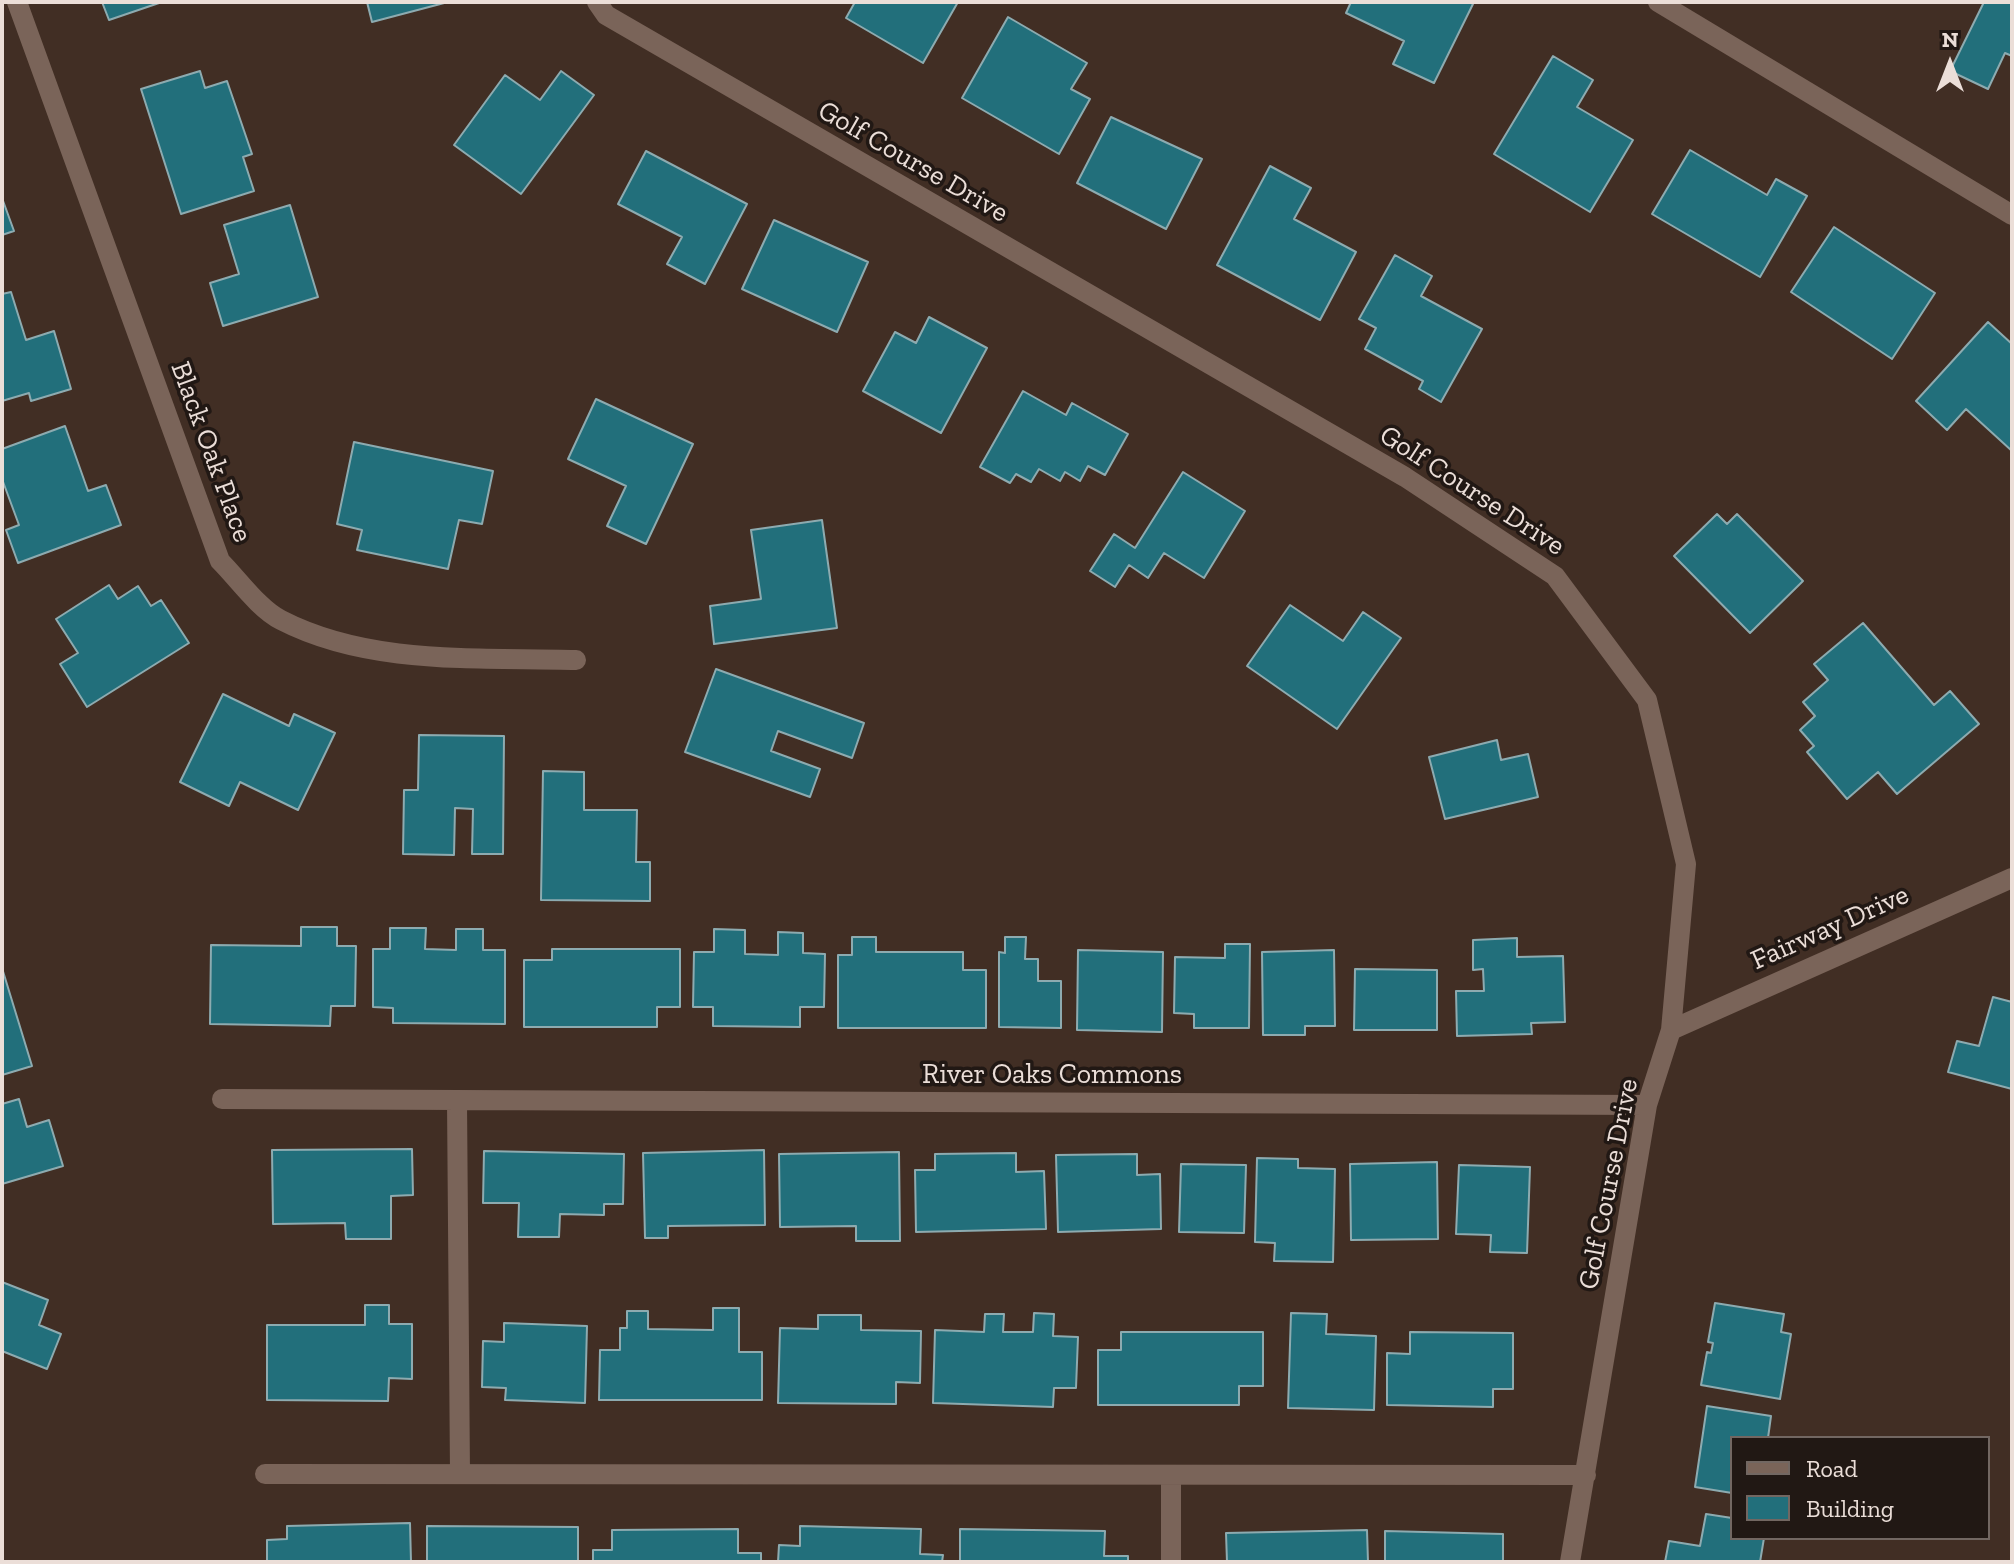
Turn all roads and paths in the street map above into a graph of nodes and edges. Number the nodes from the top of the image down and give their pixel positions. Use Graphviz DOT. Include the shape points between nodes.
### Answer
graph roads {
  1 [pos="17,2"];
  2 [pos="597,2"];
  3 [pos="1658,2"];
  4 [pos="2012,215"];
  5 [pos="576,660"];
  6 [pos="2012,878"];
  7 [pos="1671,1030"];
  8 [pos="222,1099"];
  9 [pos="457,1101"];
  10 [pos="1647,1105"];
  11 [pos="265,1474"];
  12 [pos="460,1474"];
  13 [pos="1171,1475"];
  14 [pos="1586,1475"];
  15 [pos="1171,1562"];
  16 [pos="1570,1562"];
  1 -- 5 [label="street, Black Oak Place" via="220,561 278,619 334,642 403,654"];
  2 -- 7 [label="street, Golf Course Drive" via="606,15 1405,477 1555,576 1647,700 1686,864"];
  3 -- 4 [label="street"];
  6 -- 7 [label="street, Fairway Drive"];
  7 -- 10 [label="street, Golf Course Drive"];
  8 -- 9 [label="street, River Oaks Commons"];
  9 -- 10 [label="street, River Oaks Commons"];
  9 -- 12 [label="street"];
  10 -- 14 [label="street, Golf Course Drive"];
  11 -- 12 [label="street"];
  12 -- 13 [label="street"];
  13 -- 14 [label="street"];
  13 -- 15 [label="street"];
  14 -- 16 [label="street, Golf Course Drive"];
}
